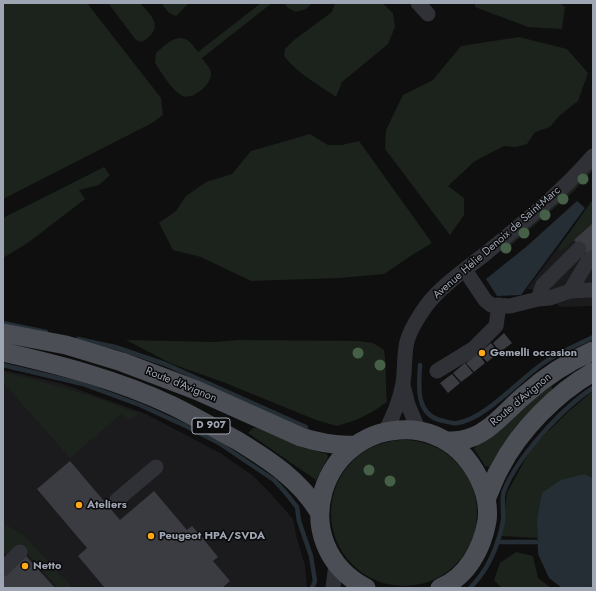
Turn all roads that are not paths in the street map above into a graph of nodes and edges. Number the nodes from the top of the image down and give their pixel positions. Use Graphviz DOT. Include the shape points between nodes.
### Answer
graph roads {
  1 [pos="593,156"];
  2 [pos="579,249"];
  3 [pos="593,257"];
  4 [pos="465,270"];
  5 [pos="593,290"];
  6 [pos="570,291"];
  7 [pos="538,299"];
  8 [pos="499,305"];
  9 [pos="3,334"];
  10 [pos="593,351"];
  11 [pos="3,352"];
  12 [pos="437,371"];
  13 [pos="593,372"];
  14 [pos="403,383"];
  15 [pos="419,431"];
  16 [pos="385,432"];
  17 [pos="446,441"];
  18 [pos="355,445"];
  19 [pos="156,467"];
  20 [pos="486,499"];
  21 [pos="117,500"];
  22 [pos="320,512"];
  23 [pos="20,552"];
  24 [pos="336,564"];
  25 [pos="3,569"];
  26 [pos="334,588"];
  27 [pos="366,588"];
  28 [pos="440,588"];
  1 -- 4 [label="street, Avenue Hélie Denoix de Saint-Marc" via="562,188"];
  2 -- 7 [label="street" via="543,285"];
  3 -- 6 [label="street"];
  4 -- 8 [label="street" via="486,300 491,305"];
  4 -- 14 [label="street, Avenue Hélie Denoix de Saint-Marc" via="438,293 416,322 406,345"];
  5 -- 6 [label="street"];
  6 -- 7 [label="street"];
  7 -- 8 [label="street" via="510,306"];
  8 -- 12 [label="street" via="496,326 473,350"];
  9 -- 18 [label="main road, Route d'Avignon / D 907" via="66,345 122,362 196,390 301,437 339,446"];
  10 -- 17 [label="main road, Route d'Avignon / D 907" via="547,377 482,432 462,440"];
  11 -- 22 [label="main road, Route d'Avignon / D 907" via="82,371 170,405 264,457 300,487"];
  13 -- 20 [label="main road, Route d'Avignon / D 907" via="562,393 522,435 500,468"];
  14 -- 15 [label="street, Avenue Hélie Denoix de Saint-Marc" via="408,405"];
  14 -- 16 [label="street, Avenue Hélie Denoix de Saint-Marc"];
  15 -- 16 [label="main road, D 907"];
  15 -- 17 [label="main road, D 907"];
  16 -- 18 [label="main road, D 907"];
  17 -- 20 [label="main road, D 907" via="461,452 473,466"];
  18 -- 22 [label="main road, D 907" via="340,458 329,474 322,493"];
  19 -- 21 [label="street"];
  20 -- 28 [label="main road, D 907" via="487,520 483,540 474,559 460,574"];
  22 -- 24 [label="main road, D 907" via="320,526"];
  23 -- 25 [label="street"];
  24 -- 26 [label="street"];
  24 -- 27 [label="main road, D 907" via="357,584"];
}
